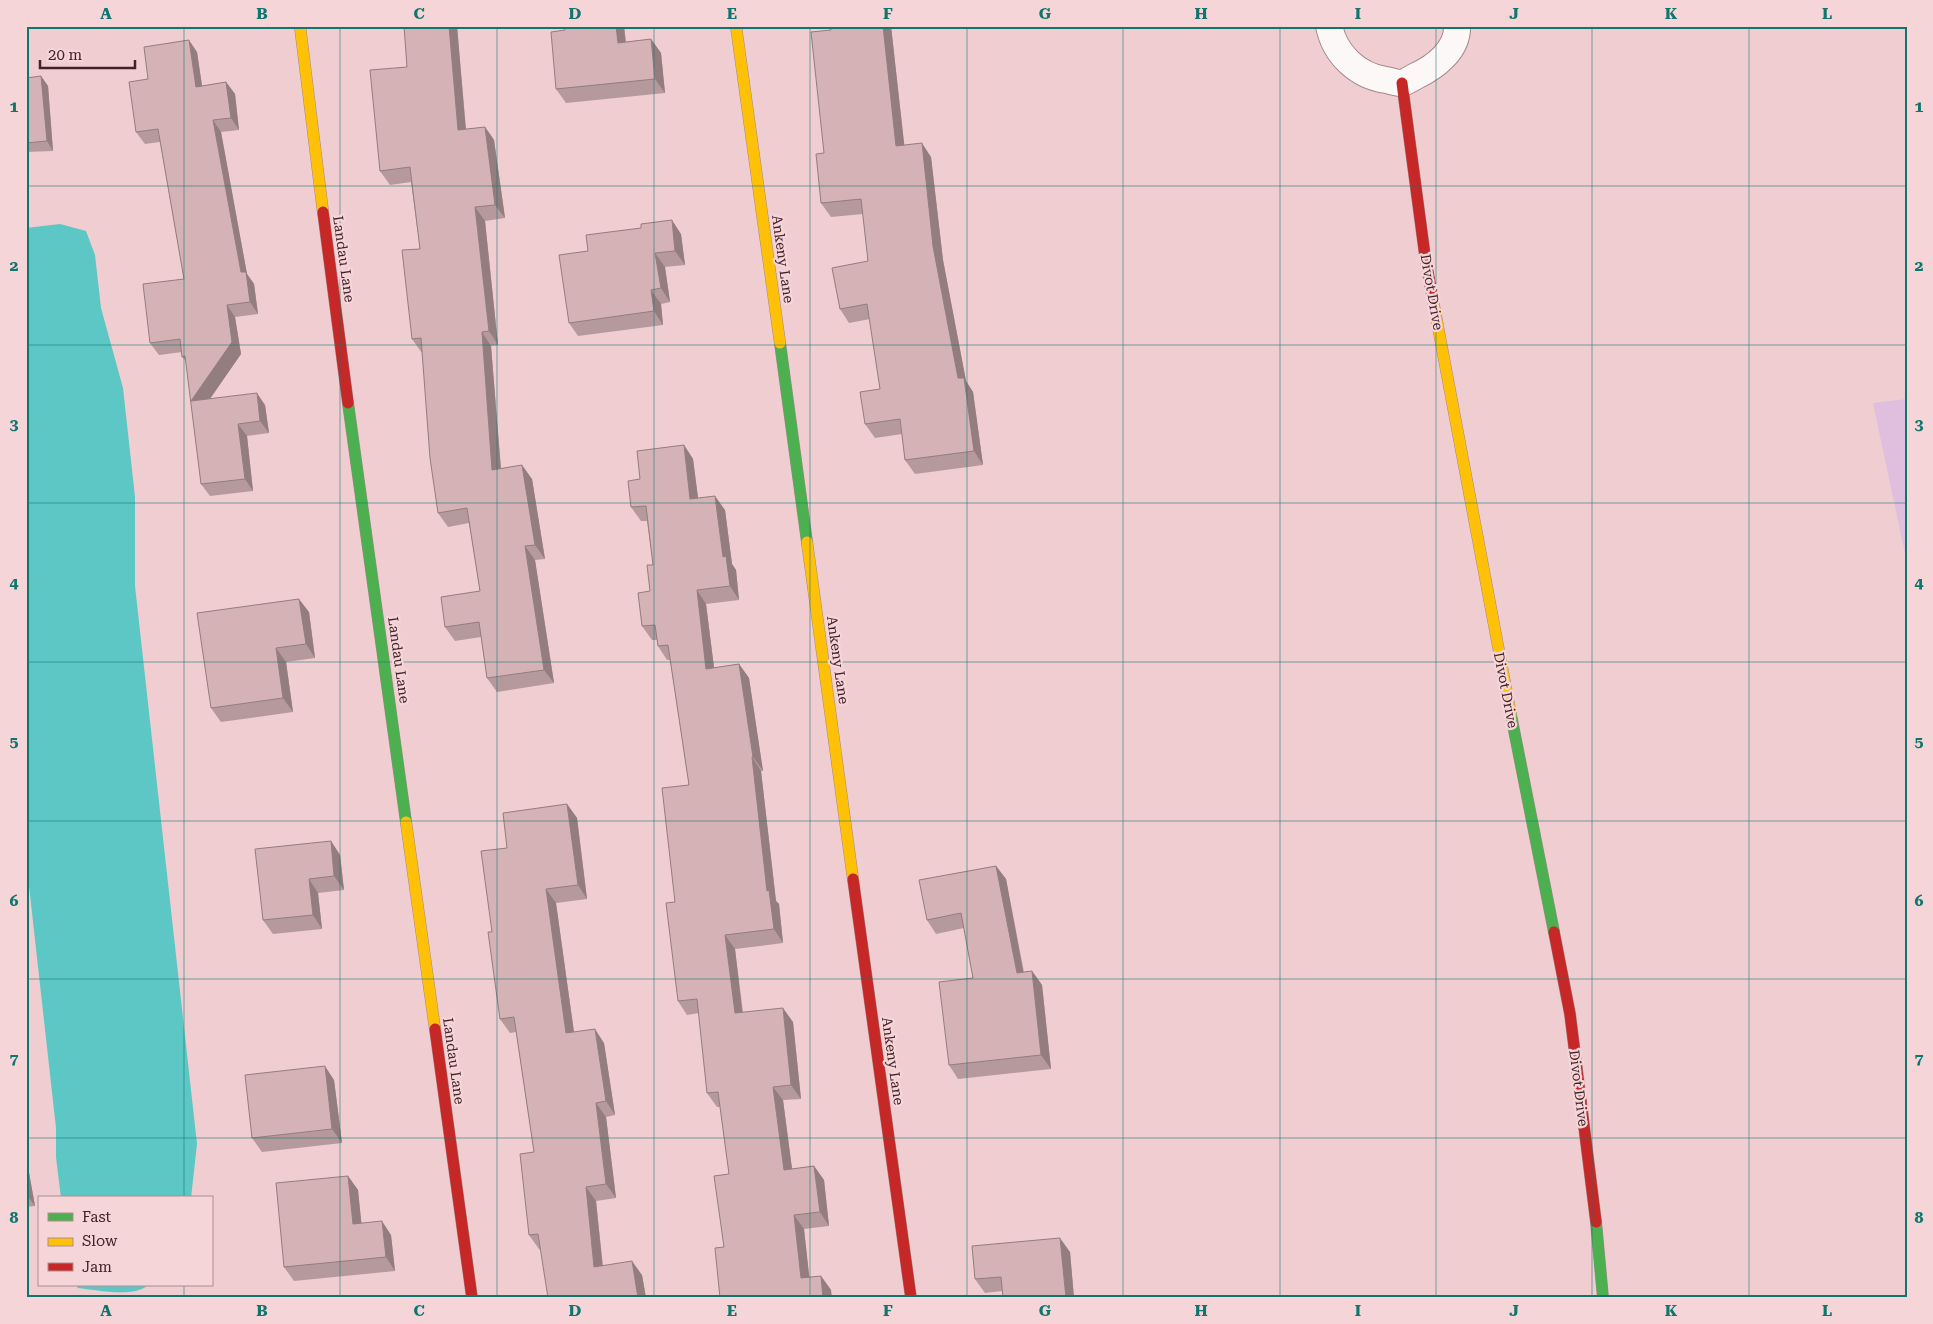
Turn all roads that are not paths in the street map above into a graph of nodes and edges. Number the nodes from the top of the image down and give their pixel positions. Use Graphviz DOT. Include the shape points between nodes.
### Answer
graph roads {
  1 [pos="300,26"];
  2 [pos="736,26"];
  3 [pos="1329,26"];
  4 [pos="1457,26"];
  5 [pos="1402,83"];
  6 [pos="472,1298"];
  7 [pos="910,1298"];
  8 [pos="1603,1298"];
  1 -- 6 [label="street, Landau Lane" via="326,242"];
  2 -- 7 [label="street, Ankeny Lane"];
  3 -- 5 [label="street" via="1330,35 1341,55 1359,70 1380,79"];
  4 -- 5 [label="street" via="1457,36 1446,54 1429,70"];
  5 -- 8 [label="street, Divot Drive" via="1425,256 1570,1014"];
}
